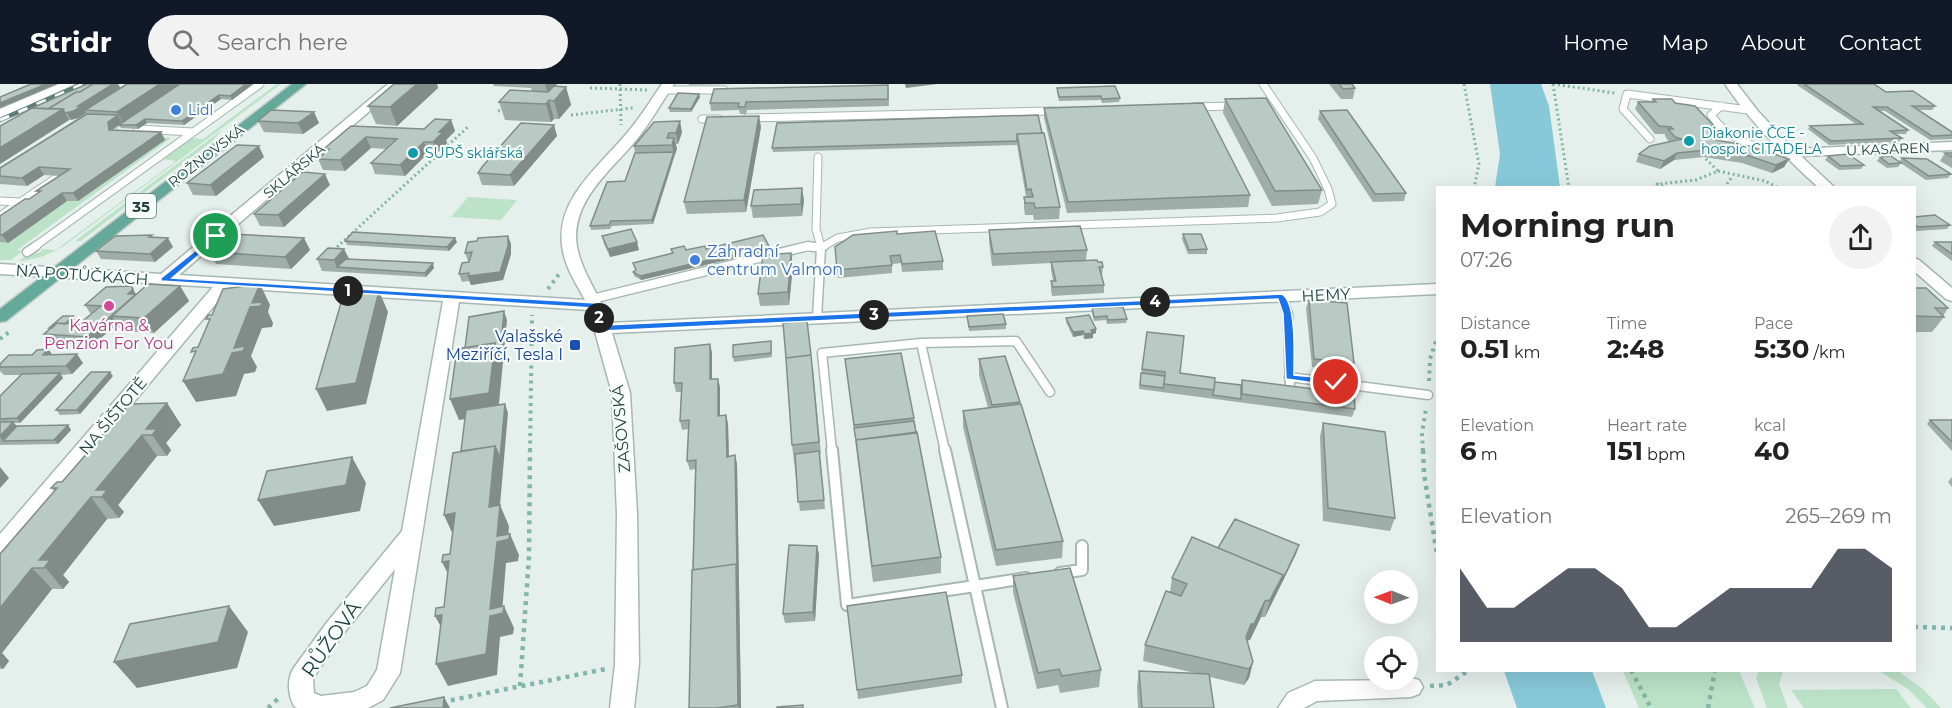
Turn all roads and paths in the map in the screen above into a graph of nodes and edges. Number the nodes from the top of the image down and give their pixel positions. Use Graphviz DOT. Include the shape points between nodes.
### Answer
graph roads {
  1 [pos="69,84"];
  2 [pos="260,84"];
  3 [pos="300,84"];
  4 [pos="395,84"];
  5 [pos="1263,84"];
  6 [pos="1464,84"];
  7 [pos="1553,84"];
  8 [pos="1731,84"];
  9 [pos="620,86"];
  10 [pos="590,88"];
  11 [pos="660,88"];
  12 [pos="727,90"];
  13 [pos="1627,94"];
  14 [pos="1264,105"];
  15 [pos="1276,105"];
  16 [pos="1241,106"];
  17 [pos="1721,106"];
  18 [pos="641,107"];
  19 [pos="508,108"];
  20 [pos="1184,108"];
  21 [pos="621,110"];
  22 [pos="1748,110"];
  23 [pos="498,111"];
  24 [pos="1058,111"];
  25 [pos="0,114"];
  26 [pos="571,115"];
  27 [pos="738,118"];
  28 [pos="702,119"];
  29 [pos="726,119"];
  30 [pos="469,126"];
  31 [pos="138,129"];
  32 [pos="193,132"];
  33 [pos="621,132"];
  34 [pos="1650,139"];
  35 [pos="1952,146"];
  36 [pos="1788,153"];
  37 [pos="818,157"];
  38 [pos="1704,157"];
  39 [pos="1718,171"];
  40 [pos="58,176"];
  41 [pos="1732,177"];
  42 [pos="1474,186"];
  43 [pos="1569,186"];
  44 [pos="1662,186"];
  45 [pos="1725,186"];
  46 [pos="1775,186"];
  47 [pos="1826,186"];
  48 [pos="0,201"];
  49 [pos="20,202"];
  50 [pos="0,216"];
  51 [pos="821,248"];
  52 [pos="27,252"];
  53 [pos="329,255"];
  54 [pos="1916,265"];
  55 [pos="0,270"];
  56 [pos="55,273"];
  57 [pos="164,280"];
  58 [pos="225,283"];
  59 [pos="1436,289"];
  60 [pos="1952,296"];
  61 [pos="452,297"];
  62 [pos="1282,297"];
  63 [pos="536,302"];
  64 [pos="594,302"];
  65 [pos="0,317"];
  66 [pos="817,318"];
  67 [pos="18,324"];
  68 [pos="603,328"];
  69 [pos="0,339"];
  70 [pos="1436,341"];
  71 [pos="921,343"];
  72 [pos="1289,377"];
  73 [pos="1050,392"];
  74 [pos="1290,392"];
  75 [pos="1428,395"];
  76 [pos="411,534"];
  77 [pos="1083,546"];
  78 [pos="0,548"];
  79 [pos="1436,548"];
  80 [pos="975,585"];
  81 [pos="1916,627"];
  82 [pos="1952,628"];
  83 [pos="627,664"];
  84 [pos="1466,672"];
  85 [pos="1632,672"];
  86 [pos="1715,672"];
  87 [pos="520,686"];
  88 [pos="1418,687"];
  89 [pos="1364,689"];
  90 [pos="435,704"];
  91 [pos="622,708"];
  92 [pos="1002,708"];
  93 [pos="1290,708"];
  94 [pos="1651,708"];
  95 [pos="1708,708"];
  1 -- 25 [label="street"];
  2 -- 32 [label="lane"];
  3 -- 56 [label="main road, ROŽNOVSKÁ / 35"];
  4 -- 57 [label="street, SKLÁŘSKÁ"];
  5 -- 15 [label="lane"];
  6 -- 42 [label="path" via="1479,164"];
  7 -- 13 [label="path"];
  7 -- 43 [label="path"];
  8 -- 22 [label="street"];
  9 -- 10 [label="path"];
  9 -- 11 [label="path"];
  9 -- 21 [label="path"];
  11 -- 12 [label="lane"];
  11 -- 64 [label="street, ZAŠOVSKÁ" via="633,135 588,185 572,216 569,243 573,263"];
  13 -- 17 [label="lane"];
  13 -- 34 [label="lane" via="1623,109"];
  14 -- 15 [label="lane"];
  15 -- 51 [label="lane" via="1329,190 1332,204 1320,212 1277,218 871,232 828,241"];
  16 -- 20 [label="lane"];
  17 -- 22 [label="lane"];
  17 -- 36 [label="lane" via="1711,115 1729,134 1759,148"];
  18 -- 21 [label="path"];
  19 -- 23 [label="path"];
  21 -- 26 [label="path"];
  21 -- 33 [label="path"];
  22 -- 36 [label="street"];
  24 -- 27 [label="lane"];
  28 -- 29 [label="lane"];
  30 -- 53 [label="path"];
  31 -- 32 [label="lane"];
  32 -- 52 [label="lane"];
  35 -- 36 [label="street, U KASÁREN"];
  36 -- 47 [label="street"];
  37 -- 51 [label="lane" via="816,229"];
  38 -- 39 [label="path"];
  39 -- 41 [label="path"];
  39 -- 44 [label="path" via="1696,180 1657,184"];
  40 -- 49 [label="lane"];
  41 -- 45 [label="path"];
  41 -- 46 [label="path" via="1761,179"];
  48 -- 49 [label="lane"];
  49 -- 50 [label="lane"];
  51 -- 64 [label="lane" via="808,246"];
  51 -- 66 [label="lane"];
  54 -- 60 [label="street"];
  55 -- 56 [label="street, NA POTŮČKÁCH"];
  56 -- 57 [label="street, NA POTŮČKÁCH"];
  56 -- 65 [label="main road, ROŽNOVSKÁ / 35"];
  57 -- 58 [label="street, NA POTŮČKÁCH"];
  58 -- 61 [label="street, NA POTŮČKÁCH"];
  58 -- 78 [label="street, NA ŠIŠTOTĚ"];
  59 -- 62 [label="street, HEMY"];
  61 -- 63 [label="street, NA POTŮČKÁCH"];
  61 -- 76 [label="street, RŮŽOVÁ"];
  62 -- 66 [label="street, HEMY"];
  62 -- 72 [label="lane" via="1288,314"];
  63 -- 64 [label="street, NA POTŮČKÁCH"];
  63 -- 87 [label="path" via="532,309 529,556"];
  64 -- 68 [label="street, ZAŠOVSKÁ"];
  66 -- 68 [label="street, HEMY"];
  67 -- 69 [label="path"];
  68 -- 83 [label="street, ZAŠOVSKÁ" via="621,393 627,514"];
  70 -- 75 [label="path" via="1430,359"];
  71 -- 73 [label="lane" via="1016,341"];
  71 -- 80 [label="lane"];
  71 -- 80 [label="lane" via="822,353 847,604"];
  72 -- 74 [label="lane"];
  72 -- 75 [label="lane"];
  75 -- 79 [label="path" via="1422,433 1424,474"];
  76 -- 76 [label="street, RŮŽOVÁ" via="301,676 302,699 320,707 357,702 375,693 388,673"];
  77 -- 80 [label="lane" via="1082,570"];
  80 -- 92 [label="lane"];
  81 -- 82 [label="path"];
  83 -- 87 [label="path"];
  83 -- 91 [label="street, ZAŠOVSKÁ"];
  84 -- 88 [label="path" via="1447,685"];
  85 -- 94 [label="path"];
  86 -- 95 [label="path"];
  87 -- 90 [label="path"];
  89 -- 93 [label="street" via="1315,691 1296,699"];
}
